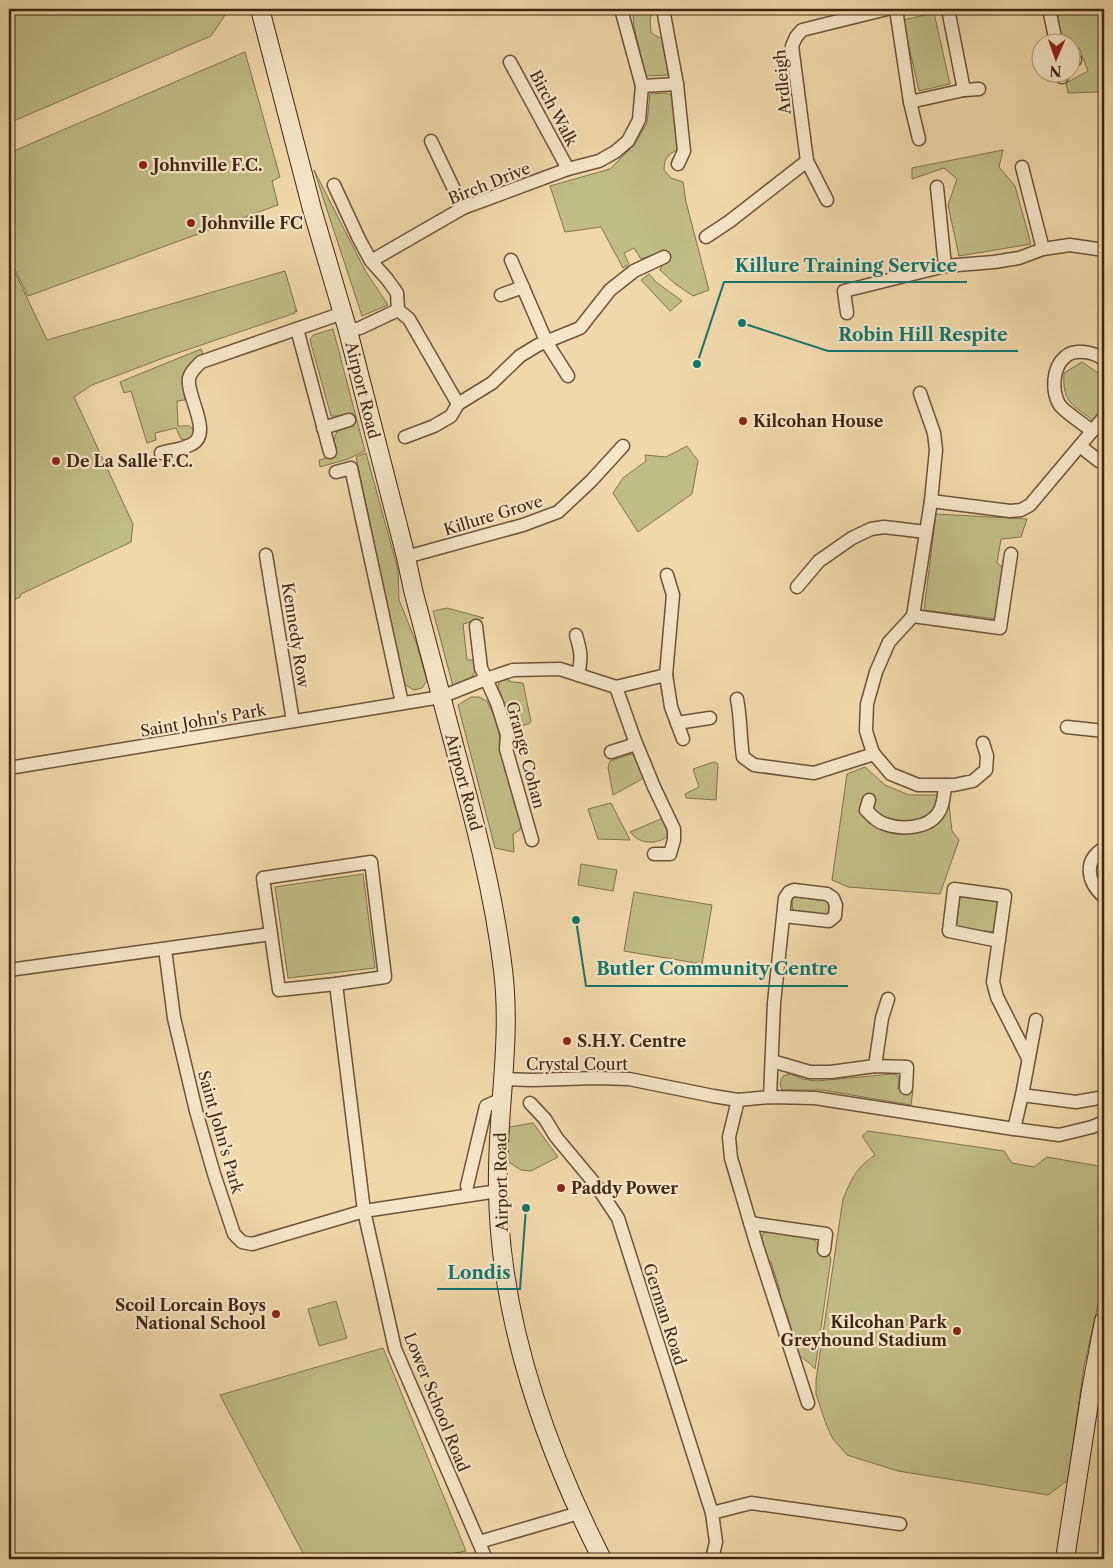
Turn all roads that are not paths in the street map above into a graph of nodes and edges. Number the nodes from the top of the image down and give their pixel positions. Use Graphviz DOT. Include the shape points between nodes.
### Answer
graph roads {
  1 [pos="260,9"];
  2 [pos="621,9"];
  3 [pos="663,9"];
  4 [pos="887,9"];
  5 [pos="896,9"];
  6 [pos="948,9"];
  7 [pos="1049,9"];
  8 [pos="1054,32"];
  9 [pos="510,62"];
  10 [pos="677,84"];
  11 [pos="642,86"];
  12 [pos="979,89"];
  13 [pos="964,90"];
  14 [pos="910,102"];
  15 [pos="919,139"];
  16 [pos="431,141"];
  17 [pos="806,161"];
  18 [pos="678,164"];
  19 [pos="1022,167"];
  20 [pos="568,169"];
  21 [pos="334,185"];
  22 [pos="937,187"];
  23 [pos="827,200"];
  24 [pos="463,208"];
  25 [pos="706,237"];
  26 [pos="1043,248"];
  27 [pos="1104,250"];
  28 [pos="664,257"];
  29 [pos="511,260"];
  30 [pos="372,261"];
  31 [pos="944,266"];
  32 [pos="523,288"];
  33 [pos="501,295"];
  34 [pos="398,310"];
  35 [pos="342,313"];
  36 [pos="847,313"];
  37 [pos="297,329"];
  38 [pos="348,331"];
  39 [pos="547,342"];
  40 [pos="1104,360"];
  41 [pos="568,376"];
  42 [pos="920,394"];
  43 [pos="458,404"];
  44 [pos="1104,417"];
  45 [pos="350,420"];
  46 [pos="323,428"];
  47 [pos="1092,431"];
  48 [pos="405,437"];
  49 [pos="623,446"];
  50 [pos="1080,446"];
  51 [pos="330,452"];
  52 [pos="161,453"];
  53 [pos="1104,461"];
  54 [pos="336,472"];
  55 [pos="931,501"];
  56 [pos="926,532"];
  57 [pos="1011,554"];
  58 [pos="266,555"];
  59 [pos="406,557"];
  60 [pos="667,575"];
  61 [pos="797,587"];
  62 [pos="913,616"];
  63 [pos="476,626"];
  64 [pos="576,635"];
  65 [pos="578,675"];
  66 [pos="666,675"];
  67 [pos="486,679"];
  68 [pos="616,687"];
  69 [pos="441,698"];
  70 [pos="737,699"];
  71 [pos="402,703"];
  72 [pos="710,718"];
  73 [pos="293,721"];
  74 [pos="677,723"];
  75 [pos="1067,727"];
  76 [pos="1104,731"];
  77 [pos="683,739"];
  78 [pos="983,743"];
  79 [pos="636,744"];
  80 [pos="611,752"];
  81 [pos="874,754"];
  82 [pos="9,768"];
  83 [pos="945,785"];
  84 [pos="869,800"];
  85 [pos="532,840"];
  86 [pos="1104,848"];
  87 [pos="654,854"];
  88 [pos="1104,897"];
  89 [pos="784,916"];
  90 [pos="271,934"];
  91 [pos="998,941"];
  92 [pos="165,949"];
  93 [pos="9,970"];
  94 [pos="336,984"];
  95 [pos="888,998"];
  96 [pos="1036,1020"];
  97 [pos="1028,1058"];
  98 [pos="772,1061"];
  99 [pos="875,1066"];
  100 [pos="503,1079"];
  101 [pos="906,1088"];
  102 [pos="1022,1095"];
  103 [pos="770,1097"];
  104 [pos="1104,1097"];
  105 [pos="502,1099"];
  106 [pos="738,1100"];
  107 [pos="530,1103"];
  108 [pos="1104,1122"];
  109 [pos="1014,1129"];
  110 [pos="467,1186"];
  111 [pos="498,1191"];
  112 [pos="364,1211"];
  113 [pos="750,1224"];
  114 [pos="824,1250"];
  115 [pos="1104,1321"];
  116 [pos="808,1403"];
  117 [pos="579,1513"];
  118 [pos="712,1513"];
  119 [pos="900,1524"];
  120 [pos="479,1542"];
  121 [pos="486,1559"];
  122 [pos="602,1559"];
  123 [pos="712,1559"];
  124 [pos="1065,1559"];
  1 -- 35 [label="main road, Airport Road"];
  2 -- 11 [label="street"];
  3 -- 10 [label="street"];
  4 -- 17 [label="street, Ardleigh" via="802,30 796,37 792,46"];
  5 -- 14 [label="street"];
  6 -- 13 [label="street"];
  7 -- 8 [label="street"];
  9 -- 20 [label="street, Birch Walk"];
  10 -- 11 [label="street"];
  10 -- 18 [label="street" via="684,151"];
  11 -- 20 [label="street, Birch Drive" via="639,120 628,141 600,161"];
  12 -- 13 [label="street"];
  13 -- 14 [label="street"];
  14 -- 15 [label="street"];
  16 -- 24 [label="street"];
  17 -- 23 [label="street, Ardleigh"];
  17 -- 25 [label="street"];
  19 -- 26 [label="street"];
  20 -- 24 [label="street, Birch Drive"];
  21 -- 30 [label="street"];
  22 -- 31 [label="street"];
  24 -- 30 [label="street, Birch Drive"];
  26 -- 27 [label="street" via="1070,245"];
  26 -- 31 [label="street" via="1019,258"];
  28 -- 39 [label="street" via="634,271 610,290 580,328"];
  29 -- 32 [label="street"];
  30 -- 34 [label="street" via="397,293"];
  31 -- 36 [label="street" via="844,291"];
  32 -- 33 [label="street"];
  32 -- 39 [label="street"];
  34 -- 38 [label="street"];
  34 -- 43 [label="street" via="409,318"];
  35 -- 37 [label="street"];
  35 -- 38 [label="main road, Airport Road"];
  37 -- 46 [label="street"];
  37 -- 52 [label="street" via="201,362 193,369 189,377 201,429 199,438 192,444"];
  38 -- 59 [label="main road, Airport Road"];
  39 -- 41 [label="street"];
  39 -- 43 [label="street" via="520,356 492,383"];
  40 -- 47 [label="street" via="1083,351 1066,356 1057,368 1054,387 1060,405"];
  42 -- 55 [label="street" via="936,450"];
  43 -- 48 [label="street" via="451,416"];
  44 -- 47 [label="street"];
  45 -- 46 [label="street"];
  46 -- 51 [label="street"];
  47 -- 50 [label="street"];
  49 -- 59 [label="street, Killure Grove" via="558,512 523,526"];
  50 -- 53 [label="street" via="1099,461"];
  50 -- 55 [label="street" via="1030,505 1020,510"];
  54 -- 71 [label="street" via="351,468"];
  55 -- 56 [label="street"];
  56 -- 61 [label="street" via="884,527 871,529 818,561"];
  56 -- 62 [label="street"];
  57 -- 62 [label="street" via="1000,628"];
  58 -- 73 [label="street, Kennedy Row"];
  59 -- 69 [label="main road, Airport Road"];
  60 -- 66 [label="street" via="673,595"];
  62 -- 81 [label="street" via="889,642 876,672 867,704 866,731"];
  63 -- 67 [label="street, Grange Cohan" via="481,668"];
  64 -- 65 [label="street" via="581,662"];
  65 -- 67 [label="street" via="560,669 513,670"];
  65 -- 68 [label="street"];
  66 -- 68 [label="street"];
  66 -- 74 [label="street"];
  67 -- 69 [label="street"];
  67 -- 85 [label="street, Grange Cohan" via="507,734 506,749"];
  68 -- 79 [label="street"];
  69 -- 71 [label="street, Saint John's Park"];
  69 -- 100 [label="main road, Airport Road" via="474,819 498,938 506,1014"];
  70 -- 81 [label="street" via="744,758 754,766 814,773"];
  71 -- 73 [label="street, Saint John's Park"];
  72 -- 74 [label="street"];
  73 -- 82 [label="street, Saint John's Park"];
  74 -- 77 [label="street"];
  75 -- 76 [label="street"];
  78 -- 83 [label="street" via="988,756 986,770 973,781"];
  79 -- 80 [label="street"];
  79 -- 87 [label="street" via="674,829 670,854"];
  81 -- 83 [label="street" via="891,774 918,785"];
  83 -- 84 [label="street" via="939,813 921,826 884,824 866,810"];
  86 -- 88 [label="street" via="1091,862 1089,875 1095,889"];
  89 -- 98 [label="street" via="774,1003"];
  90 -- 92 [label="street"];
  90 -- 94 [label="street" via="279,990"];
  90 -- 94 [label="street" via="263,878 371,862 385,977"];
  91 -- 91 [label="street" via="1004,896 954,889 949,931"];
  91 -- 97 [label="street" via="993,982 996,998"];
  92 -- 93 [label="street"];
  92 -- 112 [label="street, Saint John's Park" via="174,1018 196,1111 234,1234 242,1242 252,1244"];
  94 -- 112 [label="street"];
  95 -- 99 [label="street"];
  96 -- 97 [label="street"];
  97 -- 102 [label="street"];
  98 -- 99 [label="street" via="810,1072"];
  98 -- 103 [label="street"];
  99 -- 101 [label="street" via="907,1067"];
  100 -- 105 [label="main road, Airport Road"];
  100 -- 106 [label="street, Crystal Court" via="629,1079"];
  102 -- 104 [label="street" via="1076,1102"];
  102 -- 109 [label="street"];
  103 -- 106 [label="street, Crystal Court"];
  103 -- 109 [label="street, Crystal Court" via="816,1098"];
  105 -- 110 [label="street" via="486,1106"];
  105 -- 111 [label="main road, Airport Road"];
  106 -- 113 [label="street" via="729,1149"];
  107 -- 118 [label="street, German Road" via="596,1185 618,1218"];
  108 -- 109 [label="street, Crystal Court" via="1059,1135"];
  111 -- 112 [label="street"];
  111 -- 117 [label="main road, Airport Road" via="506,1273 519,1343 544,1426"];
  112 -- 120 [label="street, Lower School Road" via="395,1349"];
  113 -- 114 [label="street" via="826,1234"];
  113 -- 116 [label="street"];
  115 -- 124 [label="main road"];
  117 -- 120 [label="street"];
  117 -- 122 [label="main road, Airport Road"];
  118 -- 119 [label="street" via="751,1503"];
  118 -- 123 [label="street, German Road" via="716,1542"];
  120 -- 121 [label="street, Lower School Road"];
}
